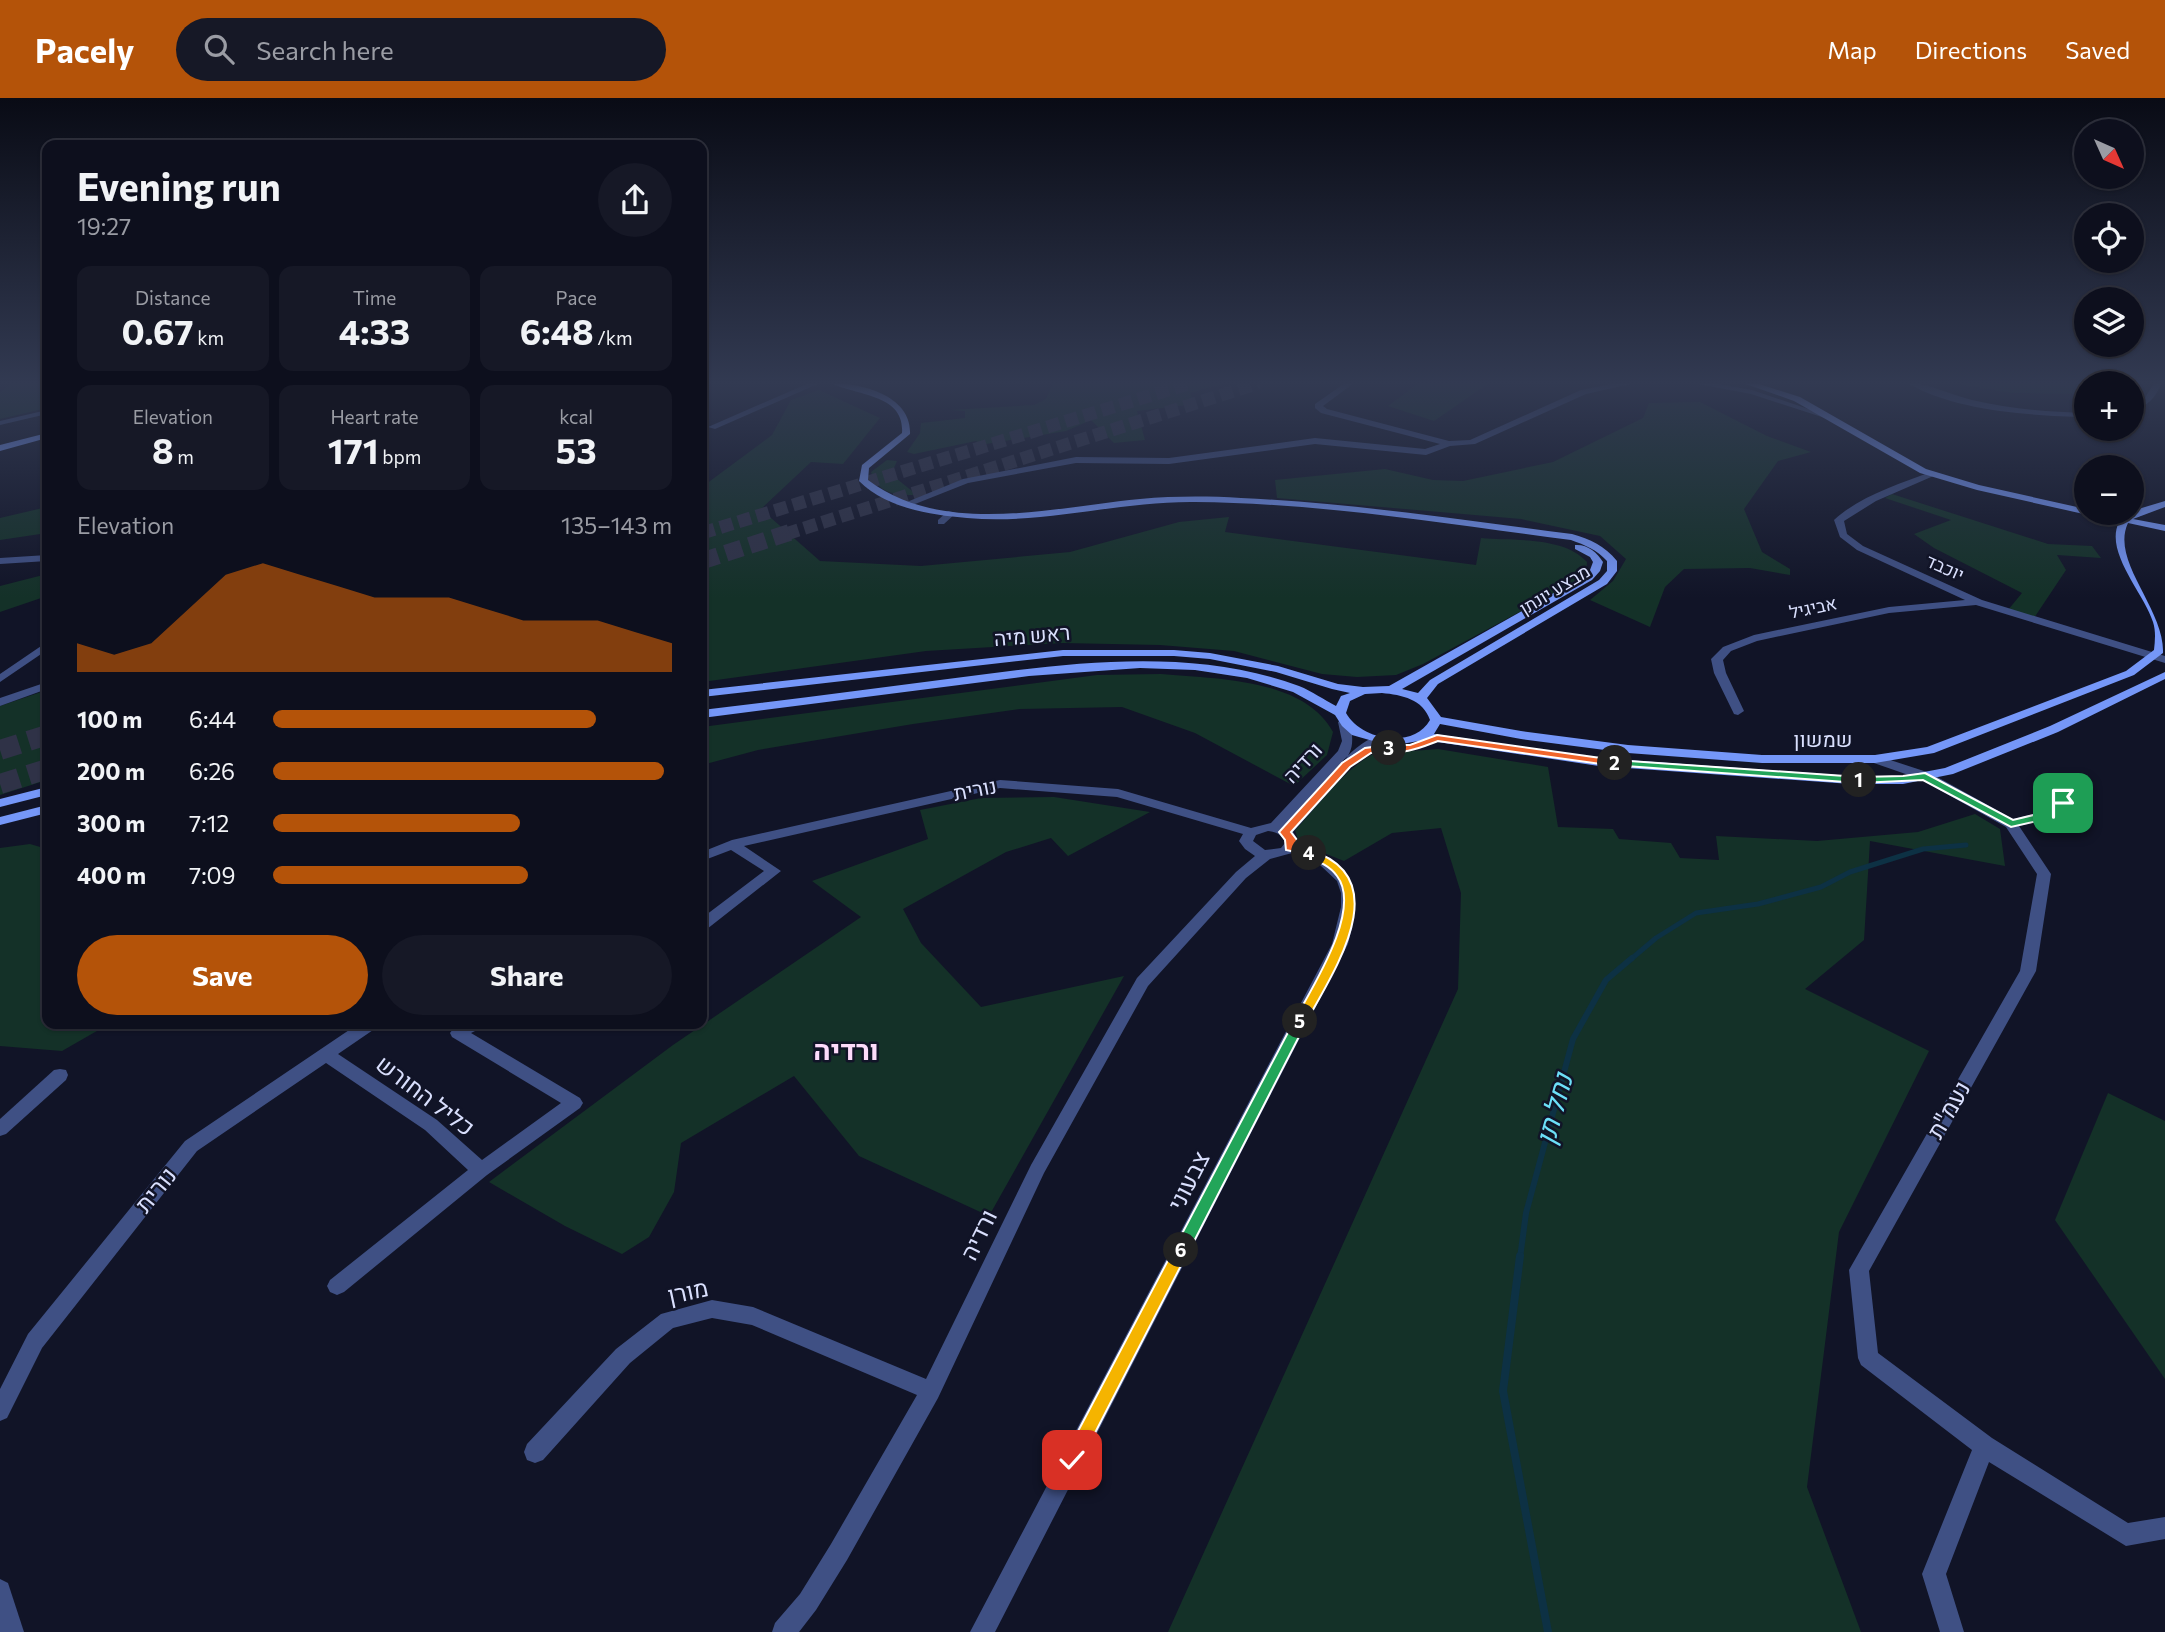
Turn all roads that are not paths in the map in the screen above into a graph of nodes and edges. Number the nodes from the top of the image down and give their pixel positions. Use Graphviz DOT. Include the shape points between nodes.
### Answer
graph roads {
  1 [pos="880,455"];
  2 [pos="1218,455"];
  3 [pos="1891,455"];
  4 [pos="1934,474"];
  5 [pos="907,504"];
  6 [pos="2165,504"];
  7 [pos="2074,508"];
  8 [pos="2144,512"];
  9 [pos="951,513"];
  10 [pos="941,522"];
  11 [pos="2144,523"];
  12 [pos="2114,525"];
  13 [pos="2126,525"];
  14 [pos="2150,526"];
  15 [pos="2165,528"];
  16 [pos="2122,529"];
  17 [pos="1516,530"];
  18 [pos="42,558"];
  19 [pos="0,561"];
  20 [pos="1978,602"];
  21 [pos="2162,624"];
  22 [pos="42,649"];
  23 [pos="2160,658"];
  24 [pos="2163,677"];
  25 [pos="0,679"];
  26 [pos="42,687"];
  27 [pos="1391,690"];
  28 [pos="1363,691"];
  29 [pos="707,692"];
  30 [pos="1421,699"];
  31 [pos="0,702"];
  32 [pos="1738,711"];
  33 [pos="707,713"];
  34 [pos="1342,718"];
  35 [pos="1436,720"];
  36 [pos="1431,737"];
  37 [pos="1377,740"];
  38 [pos="1875,759"];
  39 [pos="1346,765"];
  40 [pos="1925,776"];
  41 [pos="2070,786"];
  42 [pos="42,792"];
  43 [pos="0,803"];
  44 [pos="42,810"];
  45 [pos="0,821"];
  46 [pos="2011,824"];
  47 [pos="1251,832"];
  48 [pos="1283,836"];
  49 [pos="732,844"];
  50 [pos="1260,853"];
  51 [pos="707,855"];
  52 [pos="766,866"];
  53 [pos="707,909"];
  54 [pos="707,921"];
  55 [pos="362,1029"];
  56 [pos="466,1029"];
  57 [pos="325,1054"];
  58 [pos="60,1076"];
  59 [pos="0,1129"];
  60 [pos="481,1170"];
  61 [pos="337,1286"];
  62 [pos="931,1391"];
  63 [pos="0,1411"];
  64 [pos="1984,1446"];
  65 [pos="535,1452"];
  66 [pos="2165,1528"];
  67 [pos="0,1591"];
  68 [pos="12,1632"];
  69 [pos="783,1632"];
  70 [pos="982,1632"];
  71 [pos="1952,1632"];
  1 -- 5 [label="street, מבצע יונתן" via="865,467 863,481 877,493"];
  2 -- 5 [label="street" via="1169,461 1076,460 966,481"];
  3 -- 4 [label="street"];
  4 -- 7 [label="street"];
  4 -- 20 [label="street, יוכבד" via="1855,508 1839,520 1843,535 1888,562"];
  5 -- 9 [label="street, מבצע יונתן"];
  6 -- 8 [label="street"];
  9 -- 10 [label="street"];
  9 -- 17 [label="street, מבצע יונתן" via="1027,514 1193,498 1298,504"];
  11 -- 14 [label="street"];
  12 -- 16 [label="street"];
  13 -- 16 [label="street"];
  14 -- 15 [label="street"];
  14 -- 16 [label="street"];
  14 -- 16 [label="street"];
  16 -- 21 [label="street" via="2131,569"];
  17 -- 27 [label="street, מבצע יונתן" via="1584,548 1598,562 1595,571"];
  17 -- 30 [label="street, מבצע יונתן" via="1592,544 1605,551 1612,571 1603,582 1434,682"];
  18 -- 19 [label="street"];
  20 -- 23 [label="street, יוכבד"];
  20 -- 32 [label="street, אביגיל" via="1889,610 1754,638 1727,649 1717,659"];
  21 -- 23 [label="street"];
  22 -- 25 [label="street"];
  23 -- 38 [label="street, שמשון" via="1930,750"];
  24 -- 40 [label="street, שמשון" via="2054,729"];
  26 -- 31 [label="street"];
  27 -- 28 [label="street, ראש מיה"];
  27 -- 30 [label="street"];
  28 -- 29 [label="street, ראש מיה" via="1210,656 1063,653"];
  28 -- 34 [label="street" via="1345,699"];
  30 -- 35 [label="street" via="1435,712"];
  33 -- 34 [label="street, ראש מיה" via="1082,666 1166,666 1209,669 1286,685 1323,702"];
  34 -- 37 [label="street, ראש מיה" via="1354,731"];
  34 -- 48 [label="street, ורדיה" via="1348,741 1344,752"];
  35 -- 36 [label="street"];
  35 -- 38 [label="street, שמשון" via="1628,749 1762,759"];
  36 -- 37 [label="street"];
  36 -- 39 [label="street" via="1411,748 1368,750"];
  36 -- 40 [label="street, שמשון" via="1599,762 1851,780"];
  37 -- 39 [label="street, ורדיה"];
  38 -- 40 [label="street, נעמ\"ת"];
  39 -- 48 [label="street, ורדיה"];
  40 -- 46 [label="street, נעמ\"ת"];
  41 -- 46 [label="street" via="2059,812"];
  42 -- 43 [label="street"];
  44 -- 45 [label="street"];
  46 -- 64 [label="street, נעמ\"ת" via="2044,874 2028,971 1859,1270 1868,1358"];
  47 -- 48 [label="street" via="1261,828"];
  47 -- 49 [label="street, נורית" via="1118,793 1000,784"];
  47 -- 50 [label="street" via="1247,841"];
  48 -- 50 [label="street" via="1281,854"];
  48 -- 70 [label="street, צבעוני" via="1329,862 1349,887 1349,915 1340,944"];
  49 -- 51 [label="street, נורית"];
  49 -- 52 [label="street"];
  50 -- 62 [label="street, ורדיה" via="1142,982 1037,1170"];
  52 -- 53 [label="street"];
  52 -- 54 [label="street" via="774,871"];
  55 -- 57 [label="street, נורית"];
  56 -- 60 [label="street" via="458,1033 574,1103"];
  57 -- 60 [label="street, כליל החורש" via="431,1125"];
  57 -- 63 [label="street, נורית" via="191,1146 35,1341"];
  58 -- 59 [label="street"];
  60 -- 61 [label="street"];
  62 -- 65 [label="street, מורן" via="753,1316 712,1309 668,1320 623,1356"];
  62 -- 69 [label="street, ורדיה" via="839,1552"];
  64 -- 66 [label="street, נעמ\"ת" via="2126,1535"];
  64 -- 71 [label="street" via="1934,1574"];
  67 -- 68 [label="street"];
}
